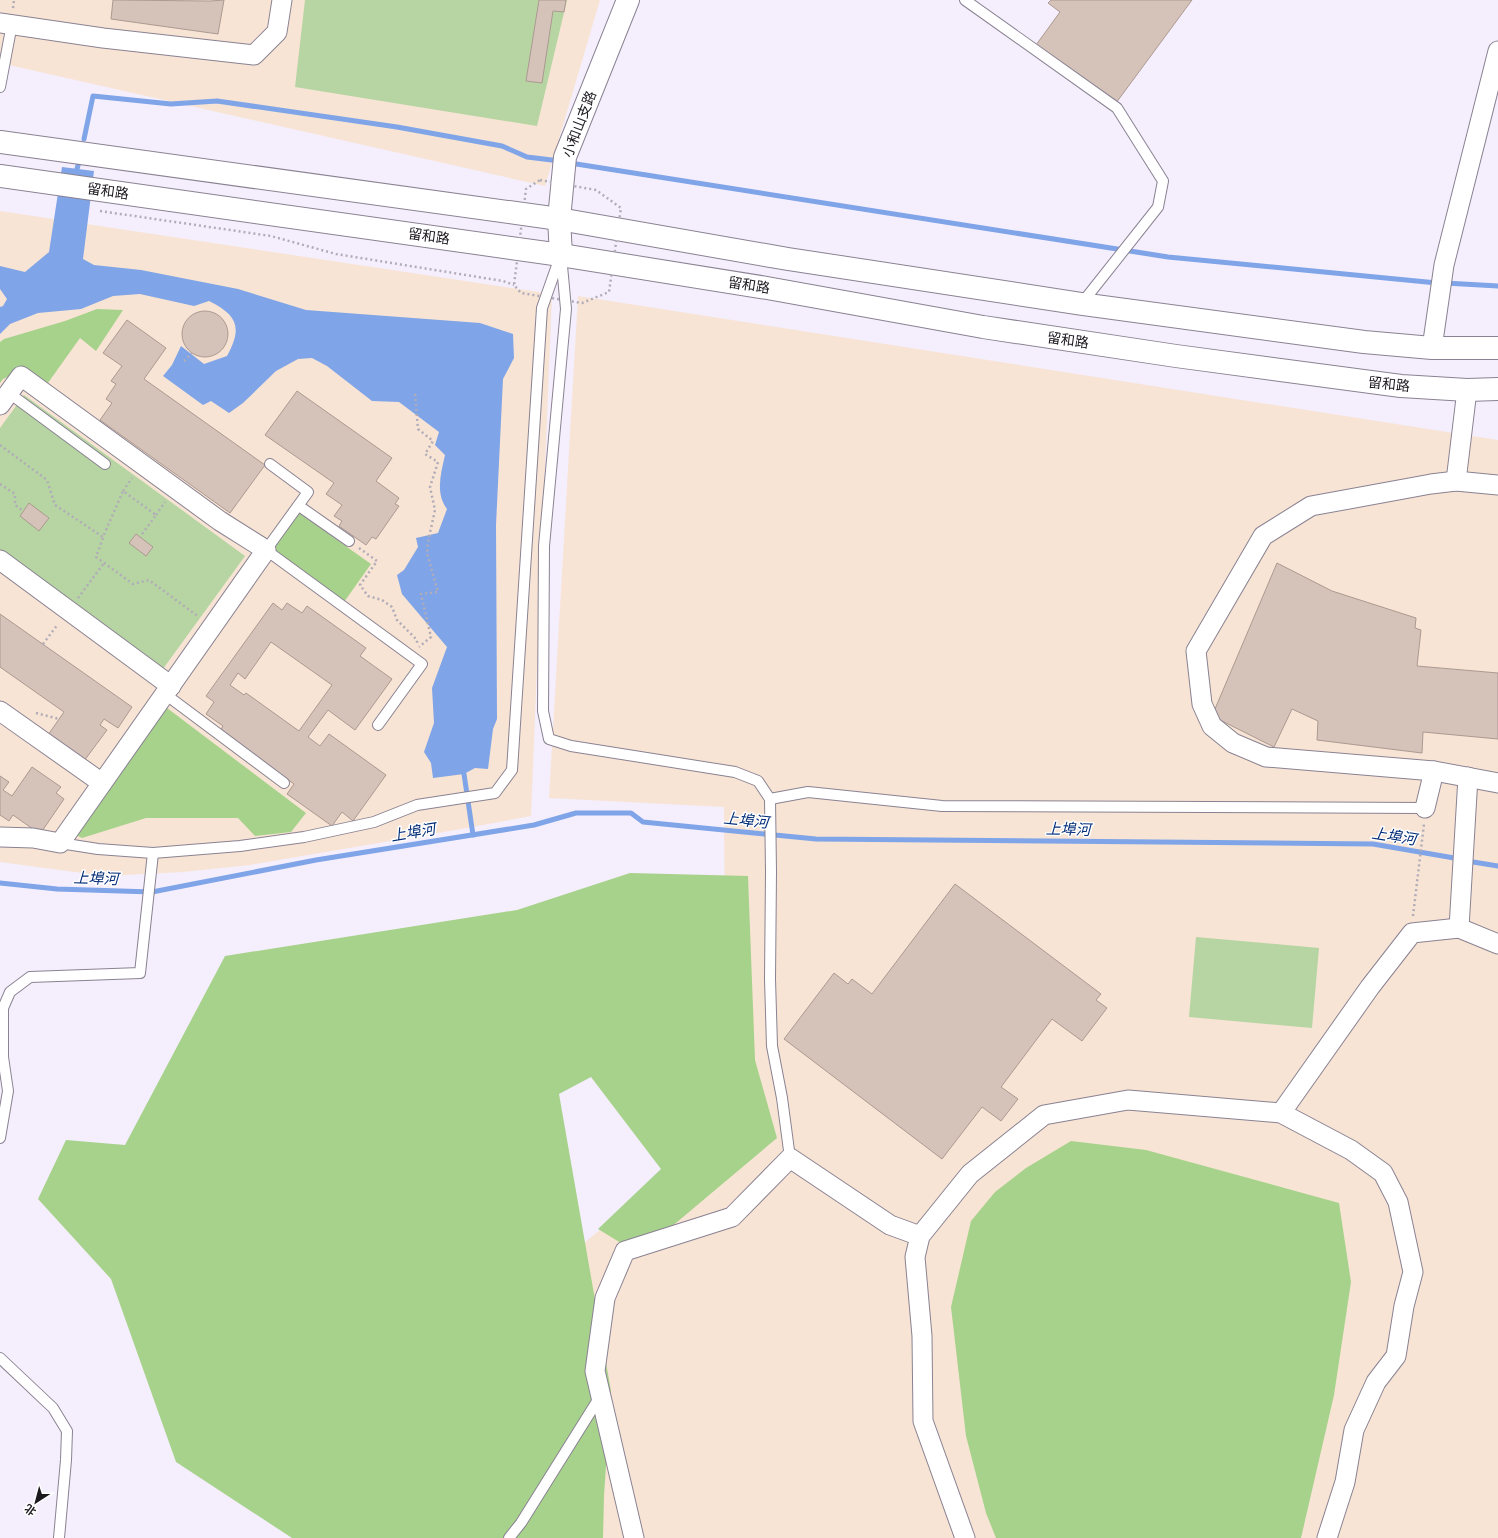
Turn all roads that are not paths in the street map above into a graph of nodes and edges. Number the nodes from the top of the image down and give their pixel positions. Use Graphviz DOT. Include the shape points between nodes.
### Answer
graph roads {
  1 [pos="282,0"];
  2 [pos="628,0"];
  3 [pos="965,0"];
  4 [pos="6,23"];
  5 [pos="1498,51"];
  6 [pos="0,87"];
  7 [pos="0,142"];
  8 [pos="0,176"];
  9 [pos="559,218"];
  10 [pos="561,255"];
  11 [pos="1082,304"];
  12 [pos="1432,348"];
  13 [pos="1498,348"];
  14 [pos="1498,389"];
  15 [pos="1467,390"];
  16 [pos="5,399"];
  17 [pos="105,464"];
  18 [pos="270,464"];
  19 [pos="1456,480"];
  20 [pos="1498,485"];
  21 [pos="299,506"];
  22 [pos="349,540"];
  23 [pos="266,550"];
  24 [pos="0,560"];
  25 [pos="168,690"];
  26 [pos="0,711"];
  27 [pos="378,725"];
  28 [pos="1434,771"];
  29 [pos="1468,777"];
  30 [pos="102,783"];
  31 [pos="284,783"];
  32 [pos="1498,783"];
  33 [pos="770,799"];
  34 [pos="1425,808"];
  35 [pos="0,837"];
  36 [pos="60,843"];
  37 [pos="153,853"];
  38 [pos="1459,928"];
  39 [pos="1498,944"];
  40 [pos="1281,1113"];
  41 [pos="0,1138"];
  42 [pos="790,1158"];
  43 [pos="920,1236"];
  44 [pos="0,1358"];
  45 [pos="601,1395"];
  46 [pos="59,1538"];
  47 [pos="509,1538"];
  48 [pos="634,1538"];
  49 [pos="965,1538"];
  50 [pos="1327,1538"];
  1 -- 4 [label="street" via="277,32 254,55 103,38"];
  2 -- 9 [label="main road, 小和山支路" via="564,163"];
  3 -- 11 [label="lane" via="1116,108 1163,181 1158,208"];
  4 -- 6 [label="lane"];
  5 -- 12 [label="street" via="1444,265"];
  7 -- 9 [label="main road"];
  8 -- 10 [label="main road, 留和路"];
  9 -- 10 [label="main road, 小和山支路"];
  9 -- 11 [label="main road" via="788,259"];
  10 -- 15 [label="main road, 留和路" via="767,288 982,327 1168,355 1401,386"];
  10 -- 33 [label="lane" via="566,309 544,546 543,711 549,739 571,746 735,772 758,781"];
  10 -- 37 [label="lane" via="542,308 512,770 495,793 417,805 374,822 304,838"];
  11 -- 12 [label="main road" via="1364,342"];
  12 -- 13 [label="main road"];
  14 -- 15 [label="main road, 留和路"];
  15 -- 19 [label="street"];
  16 -- 17 [label="lane"];
  16 -- 23 [label="street" via="21,376 220,521"];
  18 -- 21 [label="lane" via="308,492"];
  19 -- 20 [label="street"];
  19 -- 28 [label="street" via="1311,506 1263,536 1196,651 1202,704 1212,726 1233,743 1266,757"];
  21 -- 22 [label="lane"];
  21 -- 23 [label="lane"];
  23 -- 25 [label="street"];
  23 -- 27 [label="lane" via="422,664"];
  24 -- 25 [label="street" via="69,610"];
  25 -- 30 [label="street"];
  25 -- 31 [label="lane"];
  26 -- 30 [label="street"];
  28 -- 29 [label="street"];
  28 -- 34 [label="street"];
  29 -- 32 [label="street"];
  29 -- 38 [label="street"];
  30 -- 36 [label="street"];
  33 -- 34 [label="lane" via="808,792 942,806"];
  33 -- 42 [label="lane" via="772,1046"];
  35 -- 36 [label="street" via="34,838"];
  36 -- 37 [label="lane"];
  37 -- 41 [label="lane" via="140,973 30,977 10,992 3,1008 3,1057 8,1091"];
  38 -- 39 [label="street"];
  38 -- 40 [label="street" via="1412,933 1370,987"];
  40 -- 43 [label="street" via="1128,1100 1044,1115 970,1174"];
  40 -- 50 [label="street" via="1351,1150 1383,1173 1398,1202 1413,1272 1404,1306 1396,1356 1376,1382 1354,1430 1345,1482"];
  42 -- 43 [label="street" via="890,1225"];
  42 -- 45 [label="street" via="732,1217 625,1251 605,1298 595,1371"];
  43 -- 49 [label="street" via="915,1257 922,1336 923,1421"];
  44 -- 46 [label="lane" via="53,1408 67,1431"];
  45 -- 47 [label="lane"];
  45 -- 48 [label="street"];
}
